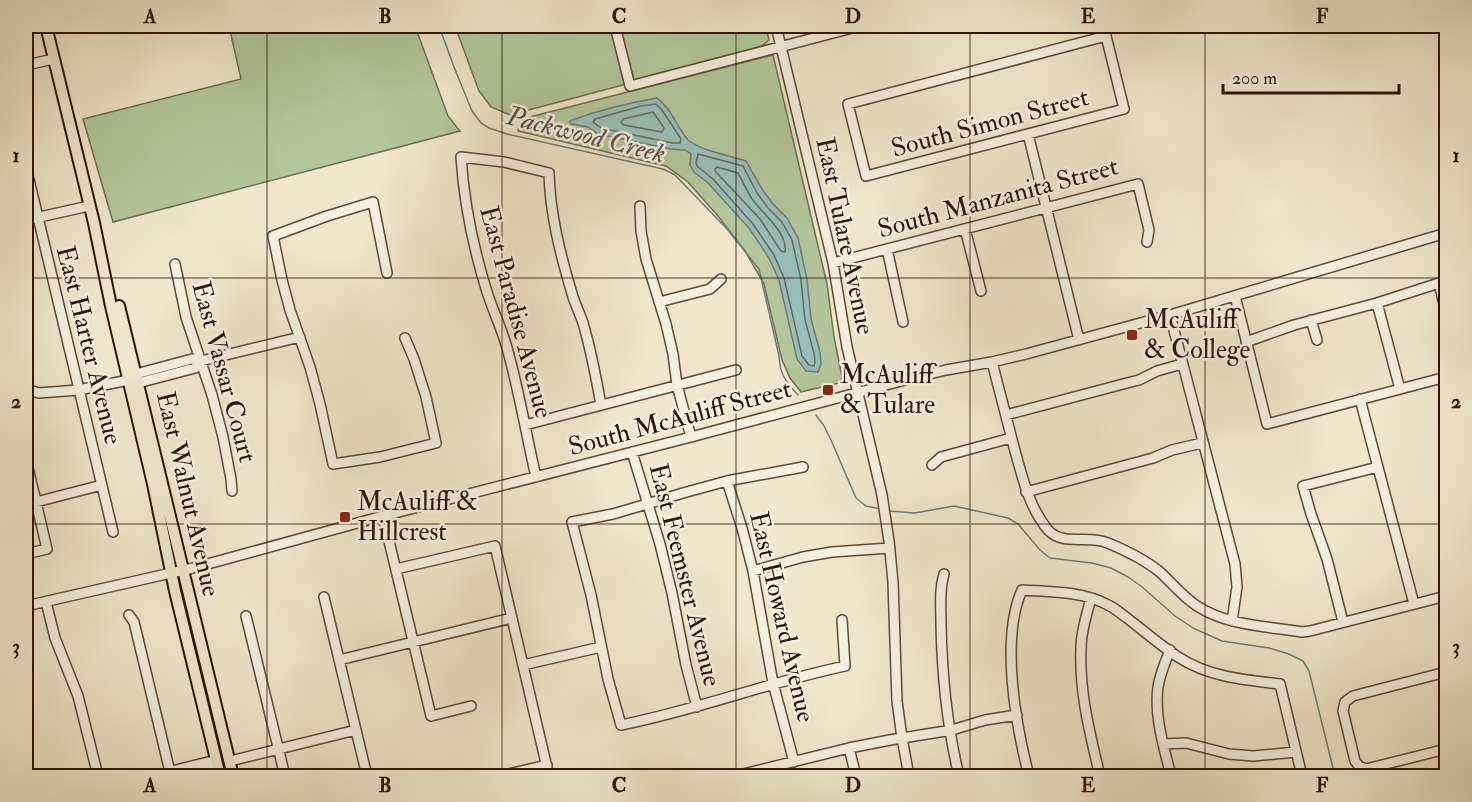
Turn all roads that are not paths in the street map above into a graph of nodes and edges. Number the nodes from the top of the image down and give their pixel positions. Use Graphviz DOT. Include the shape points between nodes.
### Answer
graph roads {
  1 [pos="46,26"];
  2 [pos="615,26"];
  3 [pos="776,26"];
  4 [pos="855,26"];
  5 [pos="1103,26"];
  6 [pos="1106,36"];
  7 [pos="781,46"];
  8 [pos="54,58"];
  9 [pos="26,65"];
  10 [pos="1028,134"];
  11 [pos="26,167"];
  12 [pos="89,206"];
  13 [pos="640,206"];
  14 [pos="1046,208"];
  15 [pos="38,217"];
  16 [pos="26,219"];
  17 [pos="964,229"];
  18 [pos="1446,233"];
  19 [pos="1147,242"];
  20 [pos="887,249"];
  21 [pos="833,263"];
  22 [pos="175,264"];
  23 [pos="387,273"];
  24 [pos="721,279"];
  25 [pos="981,291"];
  26 [pos="1235,296"];
  27 [pos="659,302"];
  28 [pos="1377,303"];
  29 [pos="1446,313"];
  30 [pos="1170,315"];
  31 [pos="1311,320"];
  32 [pos="903,322"];
  33 [pos="300,337"];
  34 [pos="405,338"];
  35 [pos="1080,340"];
  36 [pos="1317,340"];
  37 [pos="1246,342"];
  38 [pos="201,361"];
  39 [pos="992,362"];
  40 [pos="1182,364"];
  41 [pos="736,370"];
  42 [pos="1446,377"];
  43 [pos="135,379"];
  44 [pos="677,385"];
  45 [pos="26,389"];
  46 [pos="1400,389"];
  47 [pos="78,390"];
  48 [pos="858,392"];
  49 [pos="1360,399"];
  50 [pos="601,405"];
  51 [pos="1006,415"];
  52 [pos="525,425"];
  53 [pos="691,437"];
  54 [pos="1011,438"];
  55 [pos="1202,443"];
  56 [pos="632,452"];
  57 [pos="26,459"];
  58 [pos="932,465"];
  59 [pos="1378,466"];
  60 [pos="803,467"];
  61 [pos="536,477"];
  62 [pos="727,482"];
  63 [pos="102,485"];
  64 [pos="232,491"];
  65 [pos="1026,492"];
  66 [pos="36,502"];
  67 [pos="647,504"];
  68 [pos="383,516"];
  69 [pos="113,532"];
  70 [pos="890,548"];
  71 [pos="26,554"];
  72 [pos="396,569"];
  73 [pos="183,570"];
  74 [pos="753,571"];
  75 [pos="172,573"];
  76 [pos="944,574"];
  77 [pos="1446,596"];
  78 [pos="324,597"];
  79 [pos="1091,598"];
  80 [pos="46,602"];
  81 [pos="1414,604"];
  82 [pos="26,606"];
  83 [pos="129,615"];
  84 [pos="246,616"];
  85 [pos="512,618"];
  86 [pos="842,620"];
  87 [pos="1232,621"];
  88 [pos="1343,622"];
  89 [pos="413,643"];
  90 [pos="601,647"];
  91 [pos="1170,650"];
  92 [pos="339,660"];
  93 [pos="523,664"];
  94 [pos="1446,672"];
  95 [pos="773,683"];
  96 [pos="202,703"];
  97 [pos="471,706"];
  98 [pos="697,707"];
  99 [pos="1017,715"];
  100 [pos="356,730"];
  101 [pos="950,730"];
  102 [pos="902,738"];
  103 [pos="1163,744"];
  104 [pos="849,748"];
  105 [pos="1446,748"];
  106 [pos="279,749"];
  107 [pos="1296,752"];
  108 [pos="230,761"];
  109 [pos="794,762"];
  110 [pos="217,764"];
  111 [pos="547,765"];
  112 [pos="173,776"];
  113 [pos="98,777"];
  114 [pos="220,777"];
  115 [pos="227,777"];
  116 [pos="233,777"];
  117 [pos="285,777"];
  118 [pos="367,777"];
  119 [pos="500,777"];
  120 [pos="549,777"];
  121 [pos="735,777"];
  122 [pos="856,777"];
  123 [pos="909,777"];
  124 [pos="959,777"];
  125 [pos="1029,777"];
  126 [pos="1100,777"];
  127 [pos="1171,777"];
  128 [pos="1302,777"];
  1 -- 8 [label="main road, East Walnut Avenue"];
  2 -- 7 [label="street" via="630,86"];
  3 -- 7 [label="street, East Tulare Avenue"];
  4 -- 7 [label="street"];
  5 -- 6 [label="street"];
  6 -- 10 [label="street, South Simon Street" via="1124,110"];
  6 -- 10 [label="street, South Simon Street" via="848,104 866,176"];
  7 -- 21 [label="street, East Tulare Avenue"];
  8 -- 9 [label="street"];
  8 -- 12 [label="main road, East Walnut Avenue"];
  10 -- 14 [label="street"];
  11 -- 15 [label="street, East Harter Avenue"];
  12 -- 15 [label="street"];
  12 -- 43 [label="main road, East Walnut Avenue"];
  13 -- 27 [label="street" via="646,259"];
  14 -- 17 [label="street, South Manzanita Street"];
  14 -- 19 [label="street, South Manzanita Street" via="1138,184 1149,230"];
  14 -- 35 [label="street"];
  15 -- 16 [label="street"];
  15 -- 47 [label="street, East Harter Avenue"];
  17 -- 20 [label="street, South Manzanita Street"];
  17 -- 25 [label="street"];
  18 -- 26 [label="street, South McAuliff Street"];
  20 -- 21 [label="street, South Manzanita Street"];
  20 -- 32 [label="street"];
  21 -- 48 [label="street, East Tulare Avenue"];
  22 -- 38 [label="street, East Vassar Court" via="186,317"];
  23 -- 33 [label="street" via="373,202 273,236"];
  24 -- 27 [label="street" via="710,289"];
  26 -- 30 [label="street, South McAuliff Street"];
  26 -- 37 [label="street"];
  27 -- 44 [label="street"];
  28 -- 29 [label="street" via="1439,284"];
  28 -- 31 [label="street"];
  28 -- 46 [label="street"];
  30 -- 35 [label="street, South McAuliff Street"];
  30 -- 40 [label="street"];
  31 -- 36 [label="street"];
  31 -- 37 [label="street"];
  33 -- 34 [label="street" via="333,464 436,443 426,397"];
  33 -- 38 [label="street"];
  35 -- 39 [label="street, South McAuliff Street"];
  37 -- 49 [label="street" via="1267,424"];
  38 -- 43 [label="street" via="195,368"];
  38 -- 64 [label="street, East Vassar Court" via="223,437"];
  39 -- 48 [label="street, South McAuliff Street"];
  39 -- 51 [label="street"];
  40 -- 51 [label="street" via="1140,380"];
  40 -- 55 [label="street"];
  41 -- 44 [label="street"];
  42 -- 46 [label="street"];
  43 -- 47 [label="street"];
  43 -- 73 [label="main road, East Walnut Avenue"];
  43 -- 75 [label="main road, East Walnut Avenue"];
  44 -- 50 [label="street"];
  44 -- 53 [label="street"];
  45 -- 47 [label="street" via="39,393"];
  46 -- 49 [label="street"];
  47 -- 63 [label="street, East Harter Avenue"];
  48 -- 53 [label="street, South McAuliff Street"];
  48 -- 70 [label="street, East Tulare Avenue"];
  49 -- 59 [label="street"];
  50 -- 52 [label="street"];
  50 -- 52 [label="street, East Paradise Avenue" via="591,352 558,241 549,173 461,157 470,229 519,391"];
  51 -- 54 [label="street"];
  52 -- 61 [label="street, East Paradise Avenue"];
  53 -- 56 [label="street, South McAuliff Street"];
  54 -- 58 [label="street" via="941,457"];
  54 -- 65 [label="street"];
  55 -- 65 [label="street"];
  55 -- 87 [label="street" via="1236,570"];
  56 -- 61 [label="street, South McAuliff Street"];
  56 -- 67 [label="street, East Feemster Avenue"];
  57 -- 66 [label="street"];
  59 -- 81 [label="street"];
  59 -- 88 [label="street" via="1304,486"];
  60 -- 62 [label="street"];
  61 -- 68 [label="street, South McAuliff Street"];
  62 -- 67 [label="street"];
  62 -- 74 [label="street, East Howard Avenue"];
  63 -- 66 [label="street"];
  63 -- 69 [label="street, East Harter Avenue"];
  65 -- 87 [label="street" via="1056,536 1104,541 1145,560 1194,605"];
  66 -- 71 [label="street" via="48,549"];
  67 -- 90 [label="street" via="572,522"];
  67 -- 98 [label="street, East Feemster Avenue" via="665,564"];
  68 -- 72 [label="street"];
  68 -- 73 [label="street, South McAuliff Street"];
  70 -- 74 [label="street" via="832,552"];
  70 -- 102 [label="street, East Tulare Avenue" via="895,682"];
  72 -- 85 [label="street" via="495,546"];
  72 -- 89 [label="street"];
  73 -- 75 [label="street, South McAuliff Street"];
  73 -- 108 [label="main road, East Walnut Avenue"];
  74 -- 95 [label="street, East Howard Avenue"];
  75 -- 80 [label="street, South McAuliff Street"];
  75 -- 96 [label="main road, East Walnut Avenue"];
  76 -- 101 [label="street" via="942,646"];
  77 -- 81 [label="street"];
  78 -- 92 [label="street"];
  79 -- 91 [label="street" via="1109,605"];
  79 -- 99 [label="street" via="1022,590 1012,645"];
  79 -- 126 [label="street" via="1081,646 1081,677"];
  80 -- 82 [label="street, South McAuliff Street"];
  80 -- 113 [label="street" via="55,638 78,696"];
  81 -- 88 [label="street"];
  83 -- 112 [label="street"];
  84 -- 106 [label="street"];
  85 -- 89 [label="street"];
  85 -- 93 [label="street"];
  86 -- 95 [label="street" via="845,666"];
  87 -- 88 [label="street" via="1302,632"];
  89 -- 92 [label="street"];
  89 -- 97 [label="street" via="431,716"];
  90 -- 93 [label="street"];
  90 -- 98 [label="street" via="621,725"];
  91 -- 103 [label="street" via="1158,687"];
  91 -- 107 [label="street" via="1218,675 1280,684"];
  92 -- 100 [label="street"];
  93 -- 111 [label="street"];
  94 -- 105 [label="street" via="1353,696 1345,702 1343,711 1355,761 1366,769"];
  95 -- 98 [label="street"];
  95 -- 109 [label="street, East Howard Avenue"];
  96 -- 108 [label="main road" via="214,723 220,750"];
  96 -- 110 [label="main road, East Walnut Avenue"];
  99 -- 101 [label="street"];
  99 -- 125 [label="street"];
  100 -- 106 [label="street"];
  100 -- 118 [label="street"];
  101 -- 102 [label="street"];
  101 -- 124 [label="street"];
  102 -- 104 [label="street"];
  102 -- 123 [label="street, East Tulare Avenue"];
  103 -- 107 [label="street" via="1186,743 1253,756"];
  103 -- 127 [label="street"];
  104 -- 109 [label="street"];
  104 -- 122 [label="street"];
  106 -- 108 [label="street"];
  106 -- 117 [label="street"];
  107 -- 128 [label="street"];
  108 -- 116 [label="main road, East Walnut Avenue"];
  109 -- 121 [label="street"];
  110 -- 112 [label="street" via="208,762 176,770"];
  110 -- 114 [label="main road, East Walnut Avenue"];
  110 -- 115 [label="main road"];
  111 -- 119 [label="street"];
  111 -- 120 [label="street"];
}
